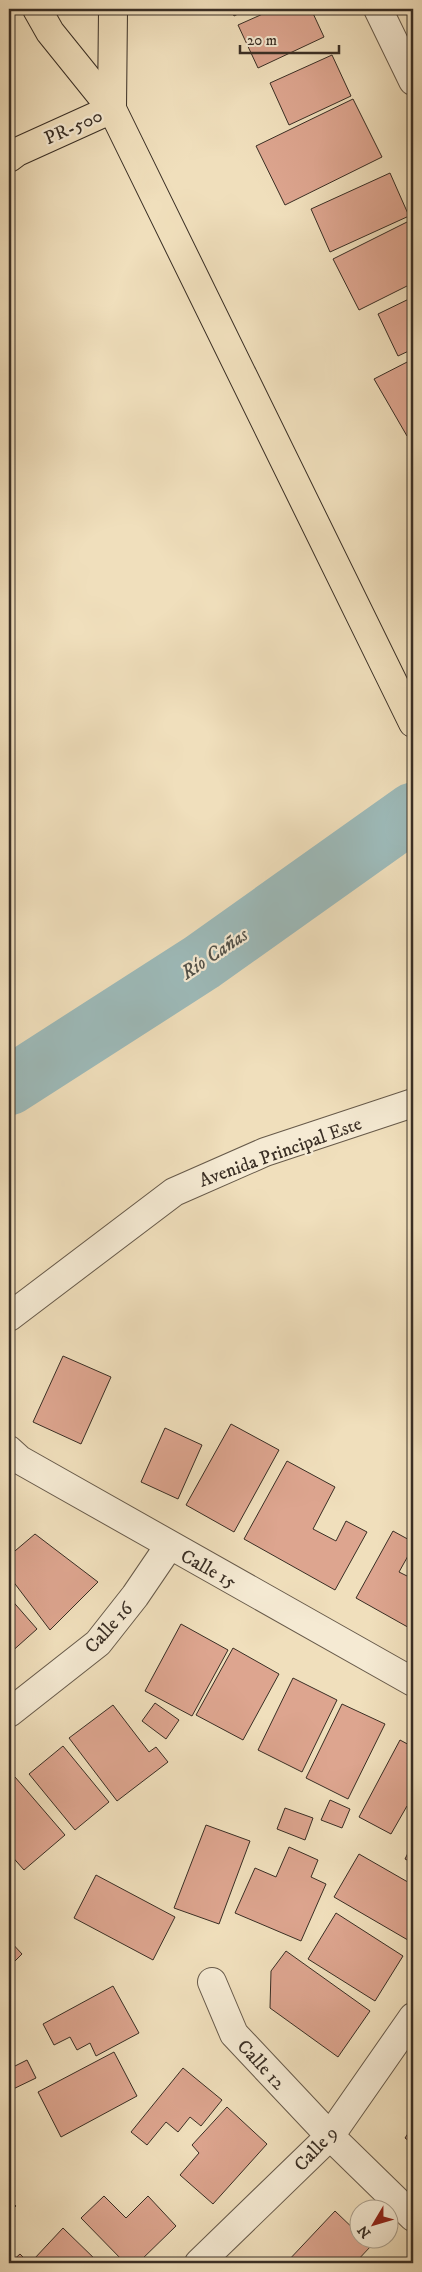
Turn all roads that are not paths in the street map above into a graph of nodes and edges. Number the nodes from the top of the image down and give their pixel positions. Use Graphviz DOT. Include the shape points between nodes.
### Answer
graph roads {
  1 [pos="37,9"];
  2 [pos="113,9"];
  3 [pos="378,9"];
  4 [pos="413,81"];
  5 [pos="112,109"];
  6 [pos="9,158"];
  7 [pos="413,723"];
  8 [pos="413,1103"];
  9 [pos="9,1317"];
  10 [pos="9,1450"];
  11 [pos="169,1546"];
  12 [pos="413,1682"];
  13 [pos="9,1712"];
  14 [pos="212,1982"];
  15 [pos="413,2017"];
  16 [pos="330,2136"];
  17 [pos="413,2217"];
  18 [pos="199,2263"];
  1 -- 5 [label="main road" via="50,32"];
  2 -- 5 [label="main road"];
  3 -- 4 [label="street"];
  5 -- 6 [label="main road, PR-500 / PR-500"];
  5 -- 7 [label="main road"];
  8 -- 9 [label="street, Avenida Principal Este" via="265,1152 174,1192"];
  10 -- 11 [label="street, Calle 15" via="20,1460"];
  11 -- 12 [label="street, Calle 15"];
  11 -- 13 [label="street, Calle 16" via="98,1643"];
  14 -- 16 [label="street, Calle 12" via="234,2034"];
  15 -- 16 [label="street, Calle 9"];
  16 -- 17 [label="street, Calle 12"];
  16 -- 18 [label="street, Calle 9"];
}
